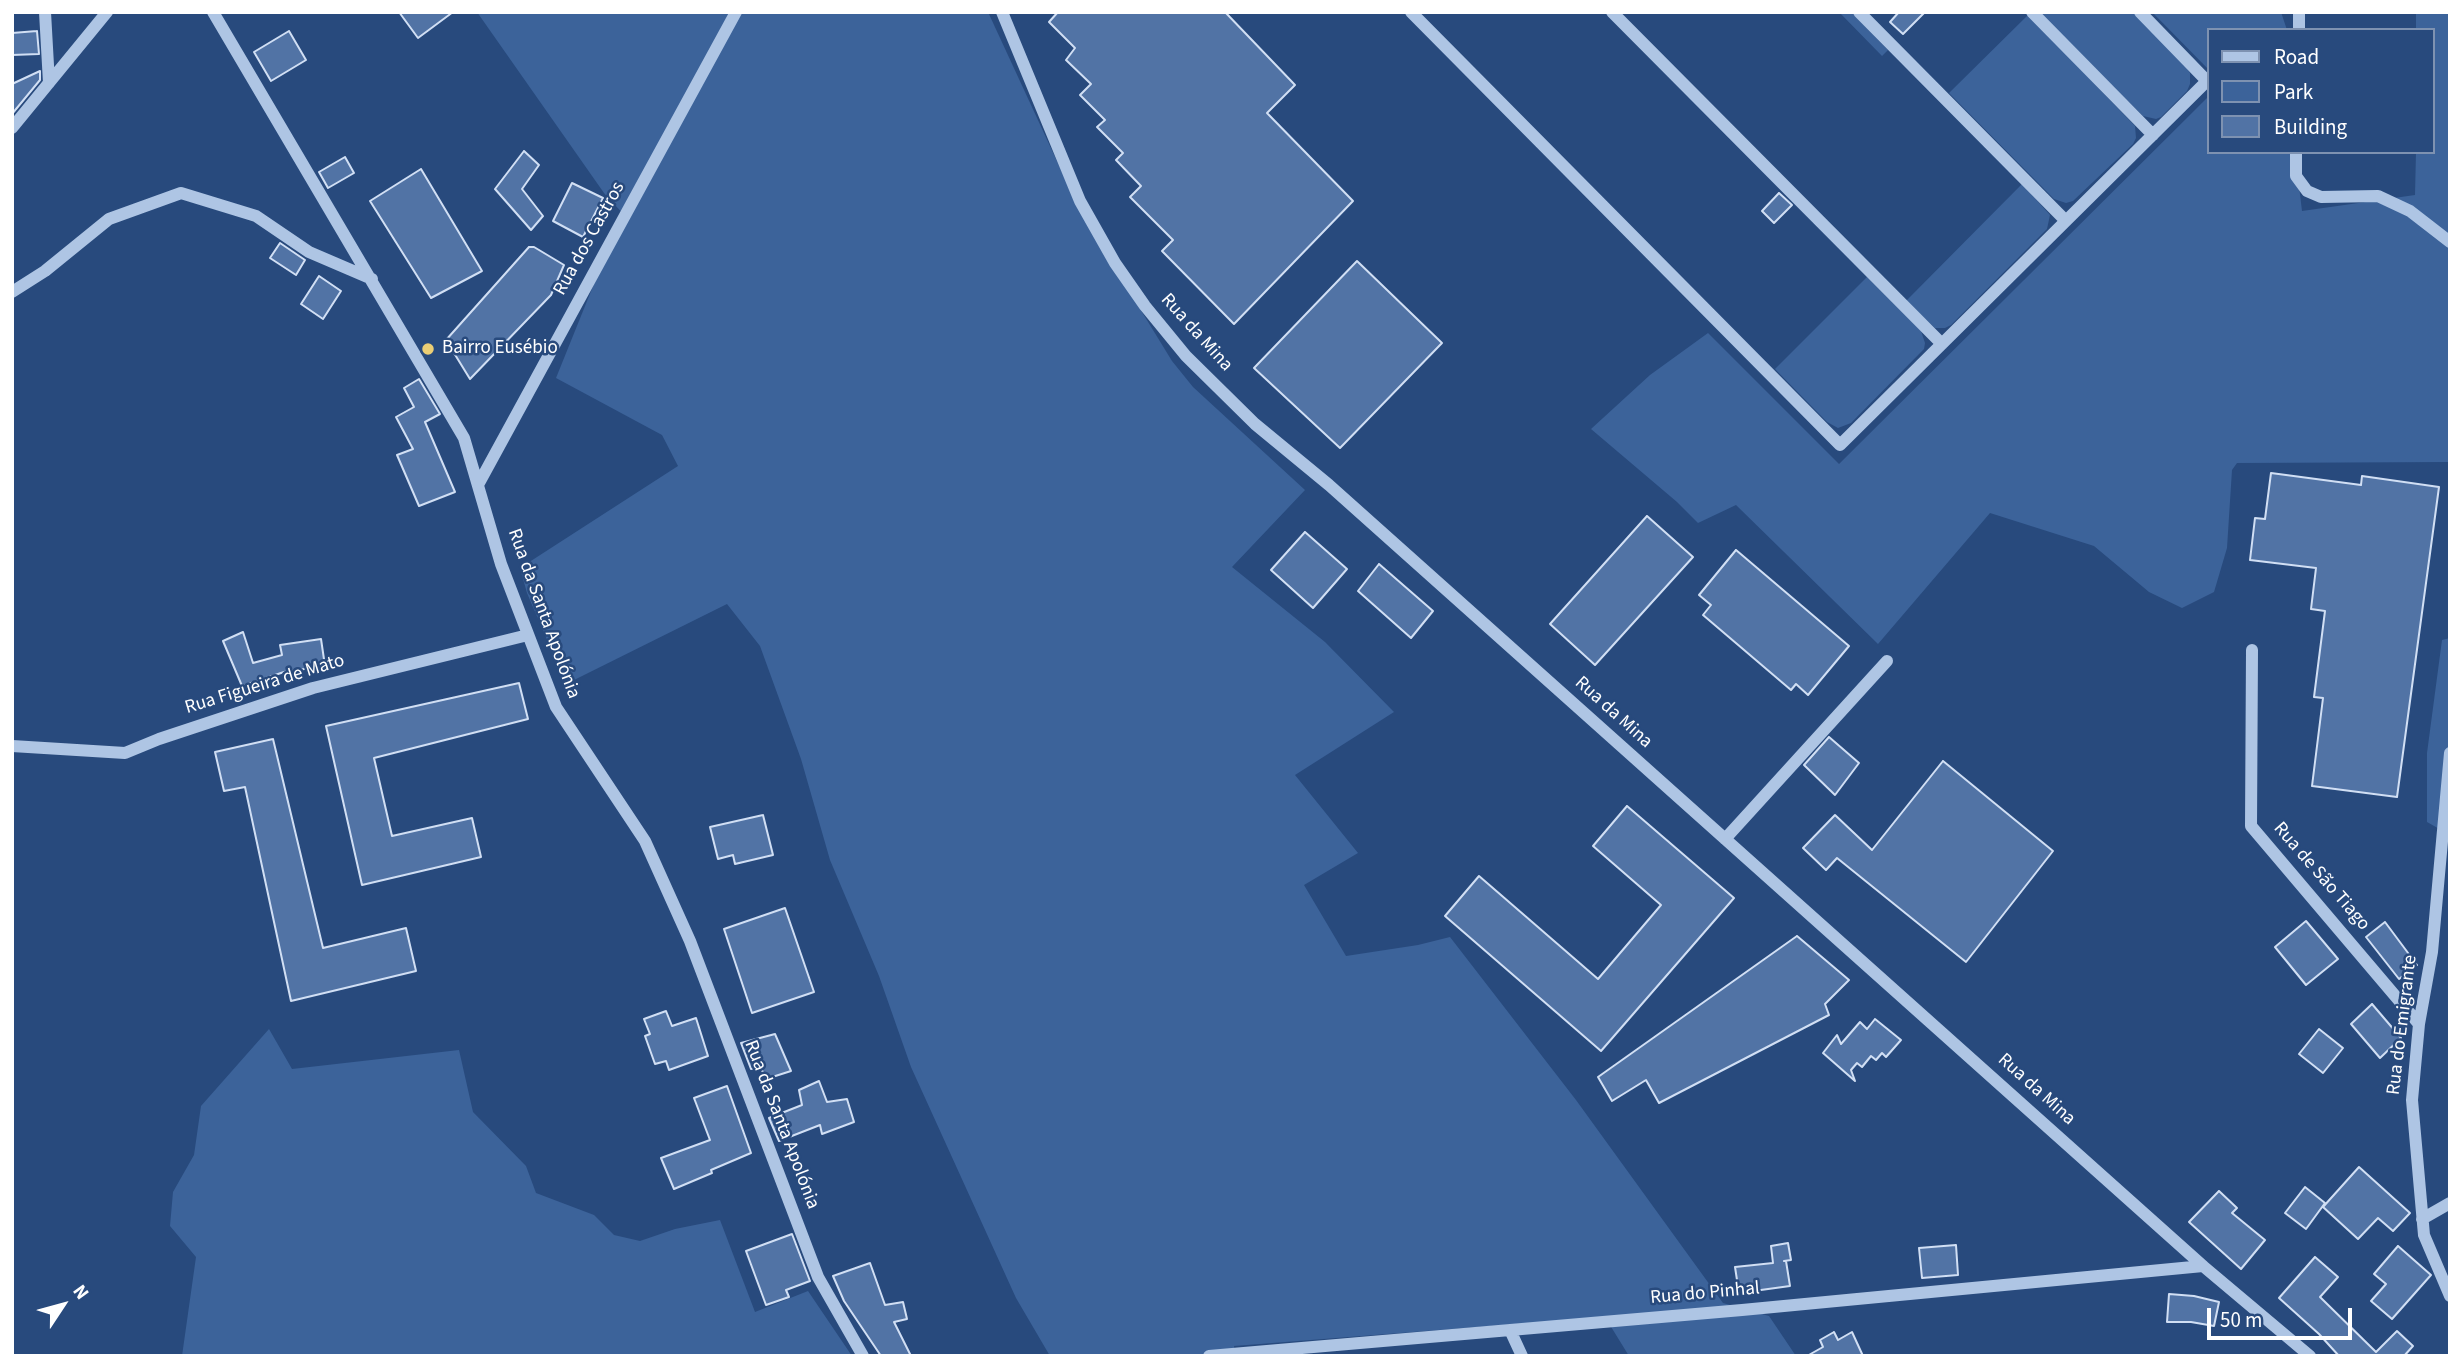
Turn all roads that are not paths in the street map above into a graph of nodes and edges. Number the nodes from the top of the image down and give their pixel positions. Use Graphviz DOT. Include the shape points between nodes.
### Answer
graph roads {
  1 [pos="45,12"];
  2 [pos="107,12"];
  3 [pos="213,12"];
  4 [pos="736,12"];
  5 [pos="1002,12"];
  6 [pos="1411,12"];
  7 [pos="1612,12"];
  8 [pos="1859,12"];
  9 [pos="2032,12"];
  10 [pos="2140,12"];
  11 [pos="2206,80"];
  12 [pos="2206,82"];
  13 [pos="49,83"];
  14 [pos="12,128"];
  15 [pos="2153,135"];
  16 [pos="2296,154"];
  17 [pos="2066,221"];
  18 [pos="2450,242"];
  19 [pos="372,279"];
  20 [pos="12,292"];
  21 [pos="1942,344"];
  22 [pos="478,485"];
  23 [pos="528,635"];
  24 [pos="2252,650"];
  25 [pos="1887,661"];
  26 [pos="12,746"];
  27 [pos="2450,754"];
  28 [pos="1725,839"];
  29 [pos="2445,863"];
  30 [pos="2419,1024"];
  31 [pos="2450,1203"];
  32 [pos="2422,1219"];
  33 [pos="2203,1266"];
  34 [pos="2450,1296"];
  35 [pos="1510,1330"];
  36 [pos="1332,1351"];
  37 [pos="863,1356"];
  38 [pos="1209,1356"];
  39 [pos="1522,1356"];
  40 [pos="2310,1356"];
  1 -- 13 [label="street"];
  2 -- 13 [label="street"];
  3 -- 19 [label="street, Rua da Santa Apolónia"];
  4 -- 22 [label="street, Rua dos Castros"];
  5 -- 28 [label="street, Rua da Mina" via="1080,201 1115,263 1186,356 1255,424"];
  6 -- 21 [label="street" via="1840,445"];
  7 -- 21 [label="street"];
  8 -- 17 [label="street"];
  9 -- 15 [label="street"];
  10 -- 11 [label="street"];
  12 -- 15 [label="street"];
  13 -- 14 [label="street"];
  15 -- 17 [label="street"];
  16 -- 18 [label="street" via="2296,176 2308,191 2321,197 2378,196 2410,211"];
  17 -- 21 [label="street"];
  19 -- 20 [label="street" via="309,253 256,216 181,193 109,219"];
  19 -- 22 [label="street, Rua da Santa Apolónia" via="464,438"];
  22 -- 23 [label="street, Rua da Santa Apolónia"];
  23 -- 26 [label="street, Rua Figueira de Mato" via="313,688 125,753"];
  23 -- 37 [label="street, Rua da Santa Apolónia" via="556,707 645,841 690,941 818,1277"];
  24 -- 30 [label="street, Rua de São Tiago" via="2251,826"];
  25 -- 28 [label="street"];
  27 -- 29 [label="street, Rua do Emigrante"];
  28 -- 33 [label="street, Rua da Mina"];
  29 -- 30 [label="street, Rua do Emigrante"];
  30 -- 32 [label="street, Rua do Emigrante" via="2412,1100"];
  31 -- 32 [label="street"];
  32 -- 34 [label="street, Rua do Emigrante" via="2424,1235"];
  33 -- 35 [label="street, Rua do Pinhal"];
  33 -- 40 [label="street, Rua da Mina"];
  35 -- 36 [label="street, Rua do Pinhal"];
  35 -- 39 [label="street"];
  36 -- 38 [label="street, Rua do Pinhal"];
}
